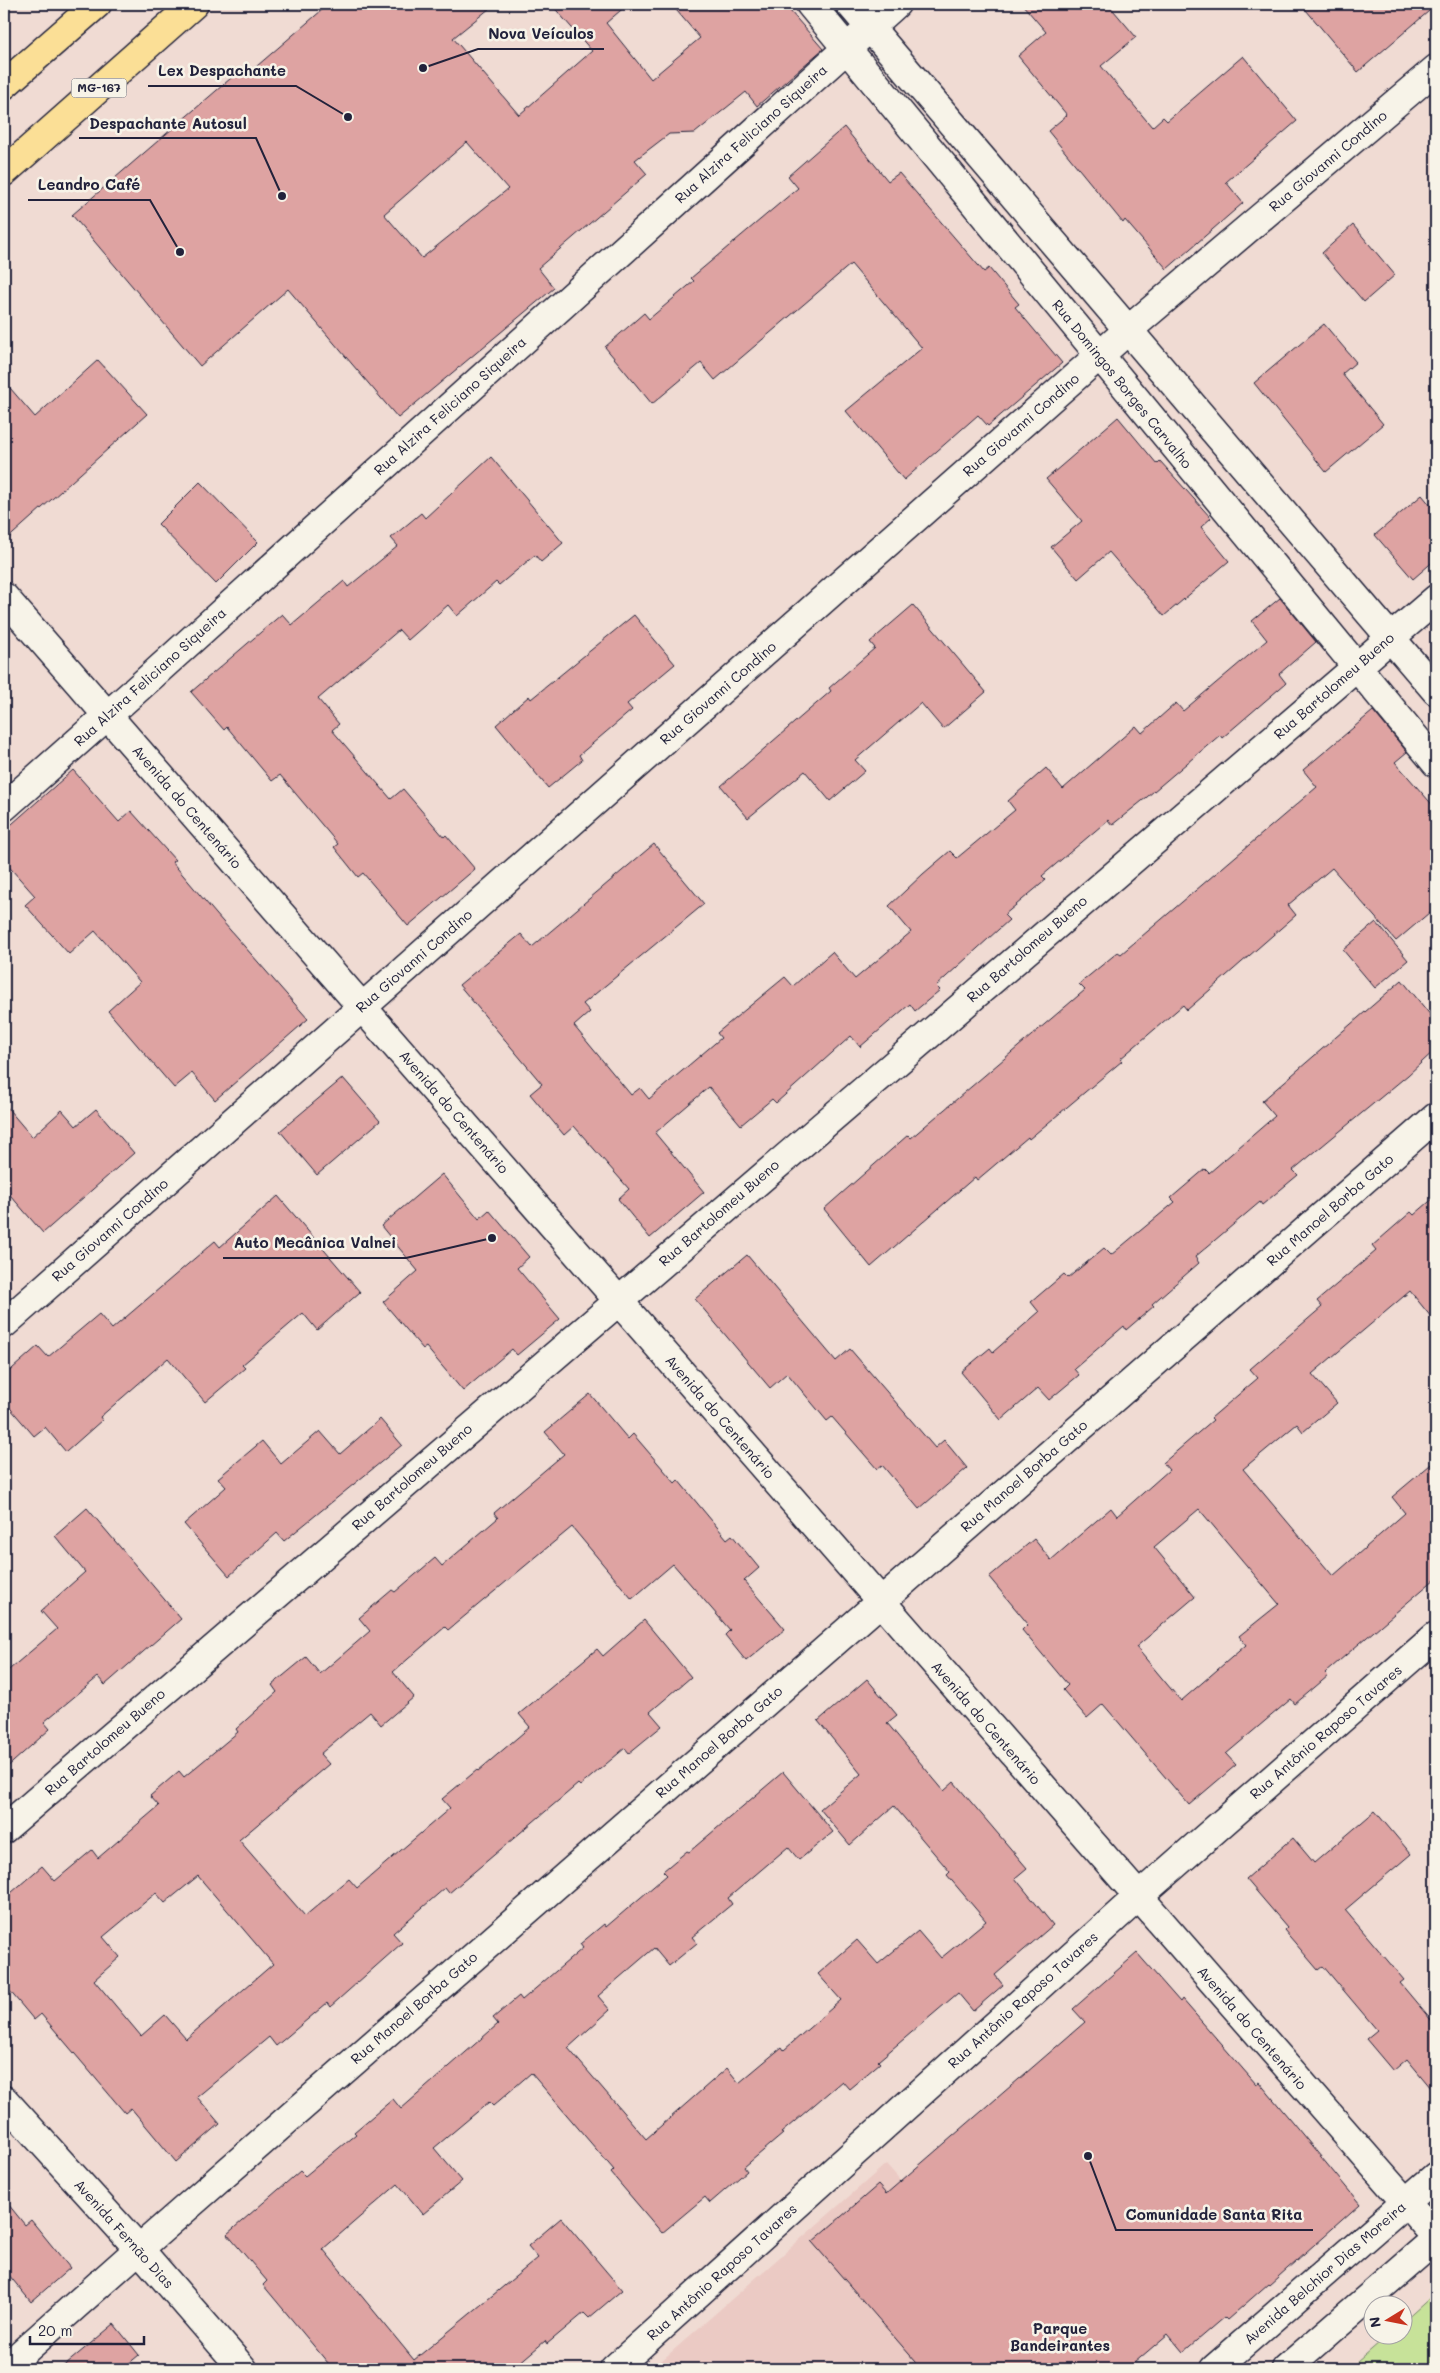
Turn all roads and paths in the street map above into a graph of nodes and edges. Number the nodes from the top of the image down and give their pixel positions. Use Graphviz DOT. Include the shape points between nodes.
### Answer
graph roads {
  1 [pos="97,4"];
  2 [pos="194,4"];
  3 [pos="810,4"];
  4 [pos="850,4"];
  5 [pos="896,4"];
  6 [pos="869,27"];
  7 [pos="846,48"];
  8 [pos="1436,69"];
  9 [pos="4,85"];
  10 [pos="4,172"];
  11 [pos="1127,331"];
  12 [pos="1100,356"];
  13 [pos="4,597"];
  14 [pos="1436,598"];
  15 [pos="1391,638"];
  16 [pos="1356,668"];
  17 [pos="1436,691"];
  18 [pos="108,716"];
  19 [pos="1436,763"];
  20 [pos="4,806"];
  21 [pos="362,1008"];
  22 [pos="1436,1117"];
  23 [pos="618,1300"];
  24 [pos="4,1324"];
  25 [pos="881,1601"];
  26 [pos="1436,1636"];
  27 [pos="4,1829"];
  28 [pos="1138,1897"];
  29 [pos="4,2100"];
  30 [pos="1436,2176"];
  31 [pos="1406,2203"];
  32 [pos="1436,2238"];
  33 [pos="138,2249"];
  34 [pos="4,2369"];
  35 [pos="243,2369"];
  36 [pos="614,2369"];
  37 [pos="1214,2369"];
  38 [pos="1286,2369"];
  1 -- 9 [label="main road"];
  2 -- 10 [label="main road, MG-167"];
  3 -- 7 [label="street, Rua Domingos Borges Carvalho"];
  4 -- 6 [label="street"];
  5 -- 6 [label="street, Rua Alzira Feliciano Siqueira"];
  6 -- 7 [label="street, Rua Alzira Feliciano Siqueira"];
  6 -- 11 [label="street"];
  7 -- 12 [label="street, Rua Domingos Borges Carvalho"];
  7 -- 18 [label="street, Rua Alzira Feliciano Siqueira"];
  8 -- 11 [label="street, Rua Giovanni Condino"];
  11 -- 12 [label="street, Rua Giovanni Condino"];
  11 -- 15 [label="street"];
  12 -- 16 [label="street, Rua Domingos Borges Carvalho"];
  12 -- 21 [label="street, Rua Giovanni Condino"];
  13 -- 18 [label="street, Avenida do Centenário"];
  14 -- 15 [label="street, Rua Bartolomeu Bueno"];
  15 -- 16 [label="street, Rua Bartolomeu Bueno"];
  15 -- 17 [label="street"];
  16 -- 19 [label="street, Rua Domingos Borges Carvalho"];
  16 -- 23 [label="street, Rua Bartolomeu Bueno"];
  18 -- 20 [label="street, Rua Alzira Feliciano Siqueira"];
  18 -- 21 [label="street, Avenida do Centenário"];
  21 -- 23 [label="street, Avenida do Centenário"];
  21 -- 24 [label="street, Rua Giovanni Condino"];
  22 -- 25 [label="street, Rua Manoel Borba Gato"];
  23 -- 25 [label="street, Avenida do Centenário"];
  23 -- 27 [label="street, Rua Bartolomeu Bueno"];
  25 -- 28 [label="street, Avenida do Centenário"];
  25 -- 33 [label="street, Rua Manoel Borba Gato"];
  26 -- 28 [label="street, Rua Antônio Raposo Tavares"];
  28 -- 31 [label="street, Avenida do Centenário"];
  28 -- 36 [label="street, Rua Antônio Raposo Tavares"];
  29 -- 33 [label="street, Avenida Fernão Dias"];
  30 -- 31 [label="street, Avenida Belchior Dias Moreira"];
  31 -- 32 [label="street, Avenida do Centenário"];
  31 -- 37 [label="street, Avenida Belchior Dias Moreira"];
  32 -- 38 [label="street"];
  33 -- 34 [label="street, Rua Manoel Borba Gato"];
  33 -- 35 [label="street, Avenida Fernão Dias"];
}
